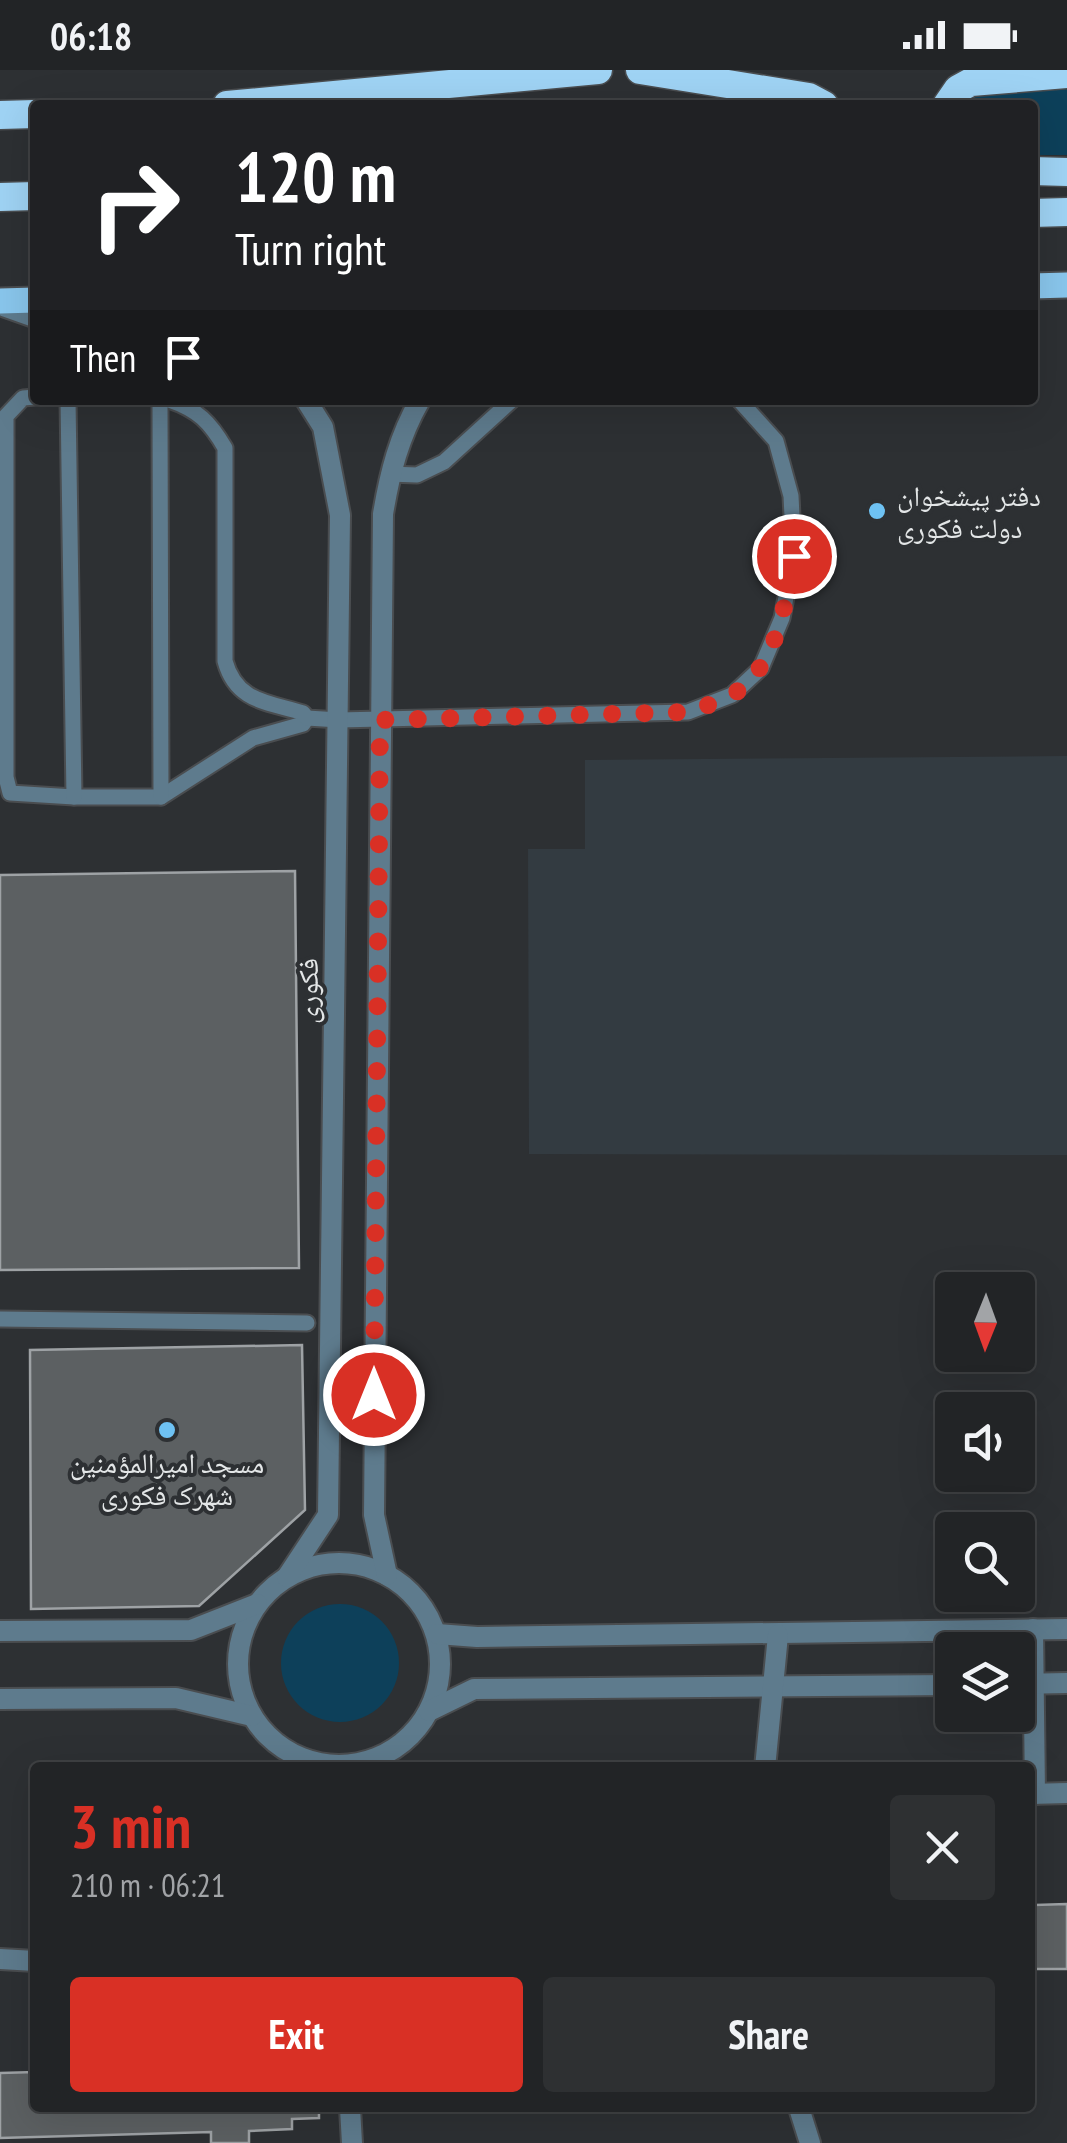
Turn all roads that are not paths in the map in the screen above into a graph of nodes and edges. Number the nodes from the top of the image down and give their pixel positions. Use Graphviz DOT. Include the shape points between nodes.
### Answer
graph roads {
  1 [pos="598,70"];
  2 [pos="640,70"];
  3 [pos="1067,74"];
  4 [pos="280,100"];
  5 [pos="815,100"];
  6 [pos="950,100"];
  7 [pos="30,114"];
  8 [pos="0,115"];
  9 [pos="1038,171"];
  10 [pos="1067,172"];
  11 [pos="30,196"];
  12 [pos="0,197"];
  13 [pos="1067,212"];
  14 [pos="1038,214"];
  15 [pos="1067,285"];
  16 [pos="1038,286"];
  17 [pos="30,301"];
  18 [pos="0,304"];
  19 [pos="30,318"];
  20 [pos="30,398"];
  21 [pos="68,405"];
  22 [pos="160,405"];
  23 [pos="183,405"];
  24 [pos="309,405"];
  25 [pos="417,405"];
  26 [pos="507,405"];
  27 [pos="744,405"];
  28 [pos="389,474"];
  29 [pos="307,718"];
  30 [pos="339,720"];
  31 [pos="380,720"];
  32 [pos="161,797"];
  33 [pos="74,798"];
  34 [pos="0,1319"];
  35 [pos="307,1322"];
  36 [pos="388,1575"];
  37 [pos="287,1577"];
  38 [pos="257,1604"];
  39 [pos="1032,1629"];
  40 [pos="1067,1629"];
  41 [pos="0,1631"];
  42 [pos="1032,1632"];
  43 [pos="437,1634"];
  44 [pos="778,1635"];
  45 [pos="1067,1682"];
  46 [pos="1035,1683"];
  47 [pos="935,1685"];
  48 [pos="774,1689"];
  49 [pos="0,1699"];
  50 [pos="430,1711"];
  51 [pos="252,1716"];
  52 [pos="1027,1732"];
  53 [pos="310,1762"];
  54 [pos="381,1762"];
  55 [pos="766,1762"];
  56 [pos="1030,1762"];
  57 [pos="1067,1793"];
  58 [pos="1035,1794"];
  59 [pos="0,1959"];
  60 [pos="30,1961"];
  61 [pos="350,2112"];
  62 [pos="800,2112"];
  63 [pos="352,2143"];
  64 [pos="810,2143"];
  1 -- 4 [label="highway"];
  2 -- 5 [label="highway"];
  3 -- 6 [label="highway" via="971,82"];
  7 -- 8 [label="highway"];
  9 -- 10 [label="highway"];
  11 -- 12 [label="highway"];
  13 -- 14 [label="highway"];
  15 -- 16 [label="main road"];
  17 -- 18 [label="main road"];
  18 -- 19 [label="lane"];
  20 -- 33 [label="lane" via="6,416 6,777 10,793"];
  21 -- 33 [label="lane"];
  22 -- 32 [label="lane"];
  23 -- 29 [label="lane" via="210,423 224,448 230,679 244,695"];
  24 -- 30 [label="street, فکوری" via="324,427 340,515"];
  25 -- 28 [label="street"];
  26 -- 28 [label="lane" via="444,462 417,474"];
  27 -- 31 [label="lane" via="776,440 790,496 794,556 782,618 761,668 732,695 688,712"];
  28 -- 31 [label="street" via="382,514"];
  29 -- 30 [label="lane"];
  29 -- 32 [label="lane" via="253,738"];
  30 -- 31 [label="lane"];
  30 -- 37 [label="street, فکوری" via="328,1514"];
  31 -- 36 [label="street" via="374,1515"];
  32 -- 33 [label="lane"];
  34 -- 35 [label="lane"];
  36 -- 37 [label="street" via="337,1563"];
  36 -- 43 [label="street" via="426,1610"];
  37 -- 38 [label="street"];
  38 -- 41 [label="street" via="191,1630"];
  38 -- 51 [label="street" via="240,1639 238,1666"];
  39 -- 40 [label="street"];
  39 -- 42 [label="street"];
  39 -- 44 [label="street"];
  43 -- 44 [label="street"];
  43 -- 50 [label="street" via="439,1687"];
  44 -- 48 [label="street"];
  45 -- 46 [label="street"];
  47 -- 48 [label="street"];
  48 -- 50 [label="street" via="474,1688"];
  48 -- 55 [label="street"];
  49 -- 51 [label="street" via="176,1698"];
  50 -- 54 [label="street"];
  51 -- 53 [label="street" via="269,1738"];
  52 -- 56 [label="street"];
  57 -- 58 [label="street"];
  59 -- 60 [label="street"];
  61 -- 63 [label="street"];
  62 -- 64 [label="street"];
}
